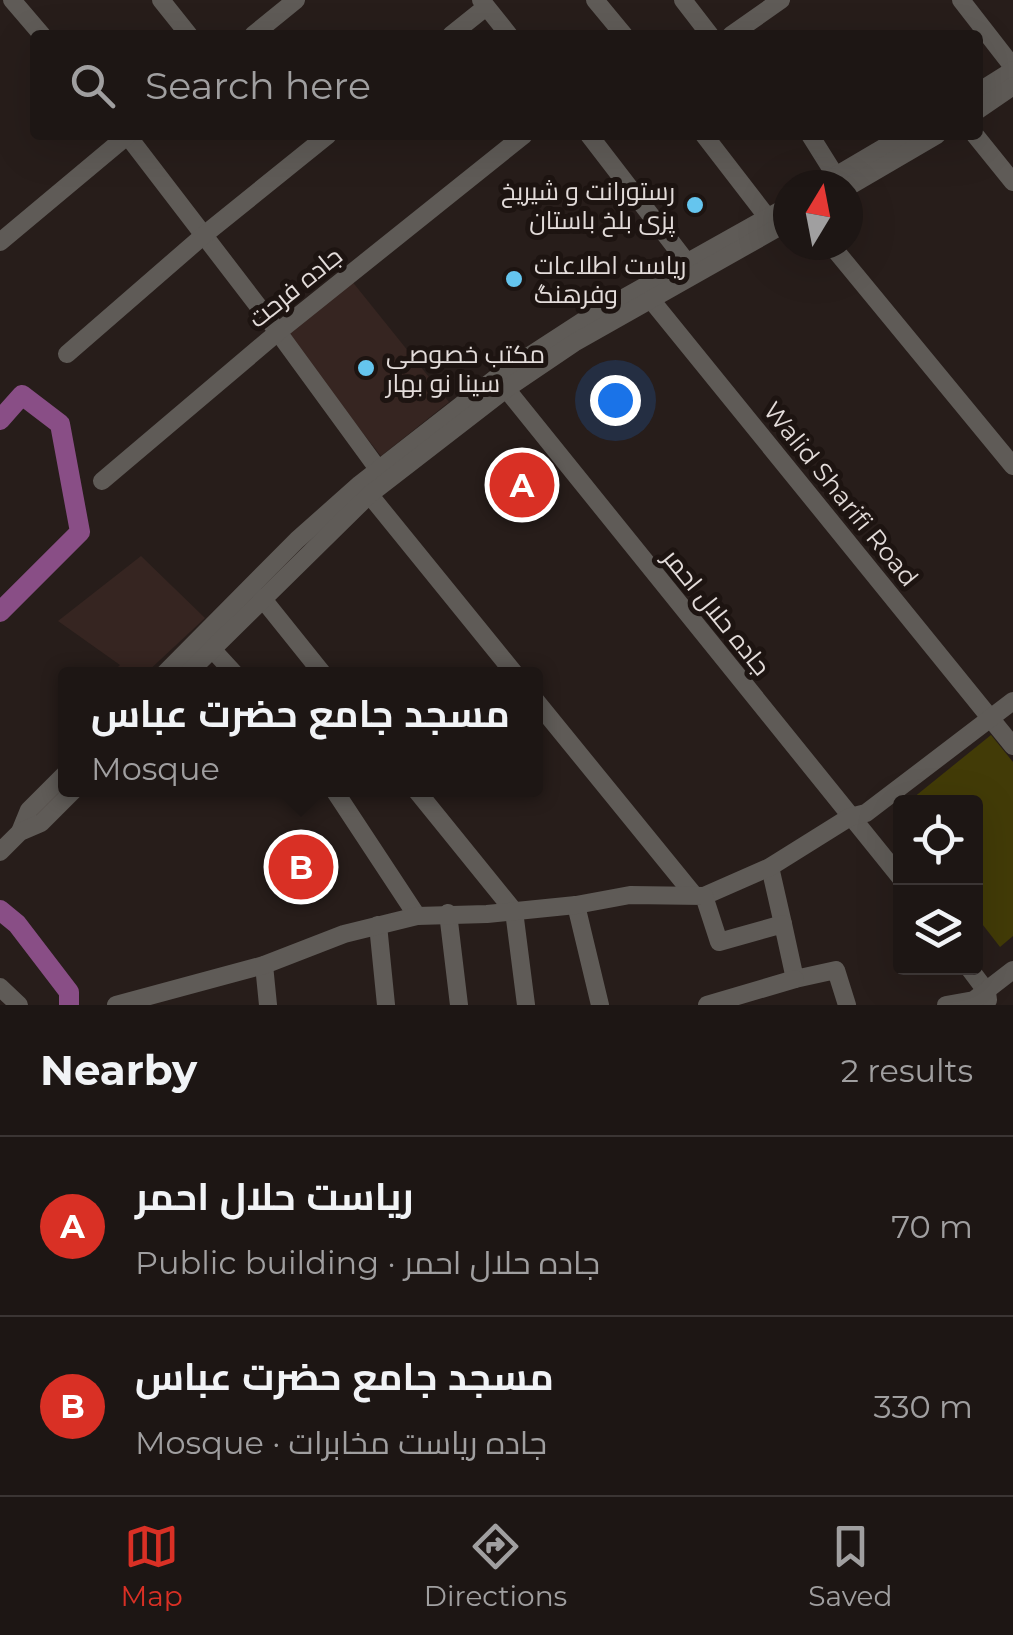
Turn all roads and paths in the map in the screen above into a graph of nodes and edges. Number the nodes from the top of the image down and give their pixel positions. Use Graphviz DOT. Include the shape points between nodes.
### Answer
graph roads {
  1 [pos="12,0"];
  2 [pos="161,0"];
  3 [pos="296,0"];
  4 [pos="595,0"];
  5 [pos="682,0"];
  6 [pos="781,0"];
  7 [pos="961,0"];
  8 [pos="484,3"];
  9 [pos="38,30"];
  10 [pos="185,30"];
  11 [pos="259,30"];
  12 [pos="456,30"];
  13 [pos="505,30"];
  14 [pos="620,30"];
  15 [pos="706,30"];
  16 [pos="744,30"];
  17 [pos="1013,68"];
  18 [pos="1013,86"];
  19 [pos="983,89"];
  20 [pos="983,107"];
  21 [pos="122,140"];
  22 [pos="132,140"];
  23 [pos="322,140"];
  24 [pos="518,140"];
  25 [pos="593,140"];
  26 [pos="708,140"];
  27 [pos="813,140"];
  28 [pos="897,140"];
  29 [pos="926,140"];
  30 [pos="979,140"];
  31 [pos="828,170"];
  32 [pos="852,170"];
  33 [pos="860,170"];
  34 [pos="1013,182"];
  35 [pos="773,215"];
  36 [pos="768,218"];
  37 [pos="773,230"];
  38 [pos="204,236"];
  39 [pos="0,242"];
  40 [pos="843,260"];
  41 [pos="692,270"];
  42 [pos="652,301"];
  43 [pos="278,332"];
  44 [pos="67,354"];
  45 [pos="502,383"];
  46 [pos="1013,466"];
  47 [pos="383,476"];
  48 [pos="102,481"];
  49 [pos="365,489"];
  50 [pos="262,598"];
  51 [pos="212,649"];
  52 [pos="171,667"];
  53 [pos="194,667"];
  54 [pos="229,667"];
  55 [pos="317,667"];
  56 [pos="509,667"];
  57 [pos="1013,701"];
  58 [pos="543,709"];
  59 [pos="991,718"];
  60 [pos="1013,746"];
  61 [pos="58,781"];
  62 [pos="67,797"];
  63 [pos="339,797"];
  64 [pos="422,797"];
  65 [pos="850,817"];
  66 [pos="20,832"];
  67 [pos="0,852"];
  68 [pos="770,867"];
  69 [pos="893,869"];
  70 [pos="699,896"];
  71 [pos="576,905"];
  72 [pos="514,911"];
  73 [pos="448,914"];
  74 [pos="417,916"];
  75 [pos="378,924"];
  76 [pos="783,924"];
  77 [pos="264,965"];
  78 [pos="1013,970"];
  79 [pos="973,975"];
  80 [pos="796,979"];
  81 [pos="0,987"];
  82 [pos="988,998"];
  83 [pos="153,1000"];
  84 [pos="19,1005"];
  85 [pos="116,1005"];
  86 [pos="268,1005"];
  87 [pos="386,1005"];
  88 [pos="459,1005"];
  89 [pos="526,1005"];
  90 [pos="600,1005"];
  91 [pos="707,1005"];
  92 [pos="847,1005"];
  93 [pos="946,1005"];
  1 -- 9 [label="street"];
  2 -- 10 [label="street"];
  3 -- 11 [label="street"];
  4 -- 14 [label="street"];
  5 -- 15 [label="street"];
  6 -- 16 [label="street"];
  7 -- 17 [label="street"];
  8 -- 12 [label="street"];
  8 -- 13 [label="street"];
  17 -- 19 [label="street"];
  18 -- 20 [label="street"];
  21 -- 39 [label="street"];
  22 -- 38 [label="street"];
  23 -- 38 [label="street"];
  24 -- 43 [label="street, جاده فرحت"];
  25 -- 41 [label="street"];
  26 -- 36 [label="street"];
  27 -- 31 [label="street"];
  28 -- 32 [label="street"];
  29 -- 33 [label="street"];
  30 -- 34 [label="street"];
  35 -- 36 [label="street"];
  36 -- 41 [label="street"];
  37 -- 41 [label="street"];
  38 -- 43 [label="street"];
  38 -- 44 [label="street"];
  40 -- 46 [label="street"];
  41 -- 42 [label="street"];
  41 -- 45 [label="street" via="586,318"];
  42 -- 45 [label="street"];
  42 -- 59 [label="street, Walid Sharifi Road"];
  43 -- 47 [label="street"];
  43 -- 48 [label="street, جاده فرحت"];
  45 -- 47 [label="street"];
  45 -- 65 [label="street, جاده حلال احمر"];
  47 -- 49 [label="street"];
  49 -- 50 [label="street"];
  49 -- 52 [label="street" via="297,540"];
  49 -- 56 [label="street"];
  50 -- 51 [label="street"];
  50 -- 55 [label="street"];
  51 -- 53 [label="street"];
  51 -- 54 [label="street"];
  57 -- 59 [label="street"];
  58 -- 70 [label="street"];
  59 -- 60 [label="street, Walid Sharifi Road"];
  59 -- 65 [label="street" via="866,813"];
  61 -- 66 [label="street" via="29,810"];
  62 -- 66 [label="street"];
  63 -- 74 [label="street"];
  64 -- 72 [label="street"];
  65 -- 68 [label="street"];
  65 -- 69 [label="street, جاده حلال احمر"];
  66 -- 67 [label="street"];
  68 -- 70 [label="street"];
  68 -- 76 [label="street"];
  70 -- 71 [label="street" via="630,895"];
  70 -- 76 [label="street" via="719,942"];
  71 -- 72 [label="street"];
  71 -- 90 [label="street"];
  72 -- 73 [label="street"];
  72 -- 89 [label="street"];
  73 -- 74 [label="street"];
  73 -- 88 [label="street"];
  74 -- 75 [label="street"];
  75 -- 77 [label="street"];
  75 -- 87 [label="street"];
  76 -- 80 [label="street"];
  77 -- 83 [label="street"];
  77 -- 86 [label="street"];
  78 -- 82 [label="street"];
  79 -- 82 [label="street"];
  80 -- 91 [label="street"];
  80 -- 92 [label="street" via="836,970"];
  81 -- 84 [label="street"];
  82 -- 93 [label="street"];
  83 -- 85 [label="street"];
}
